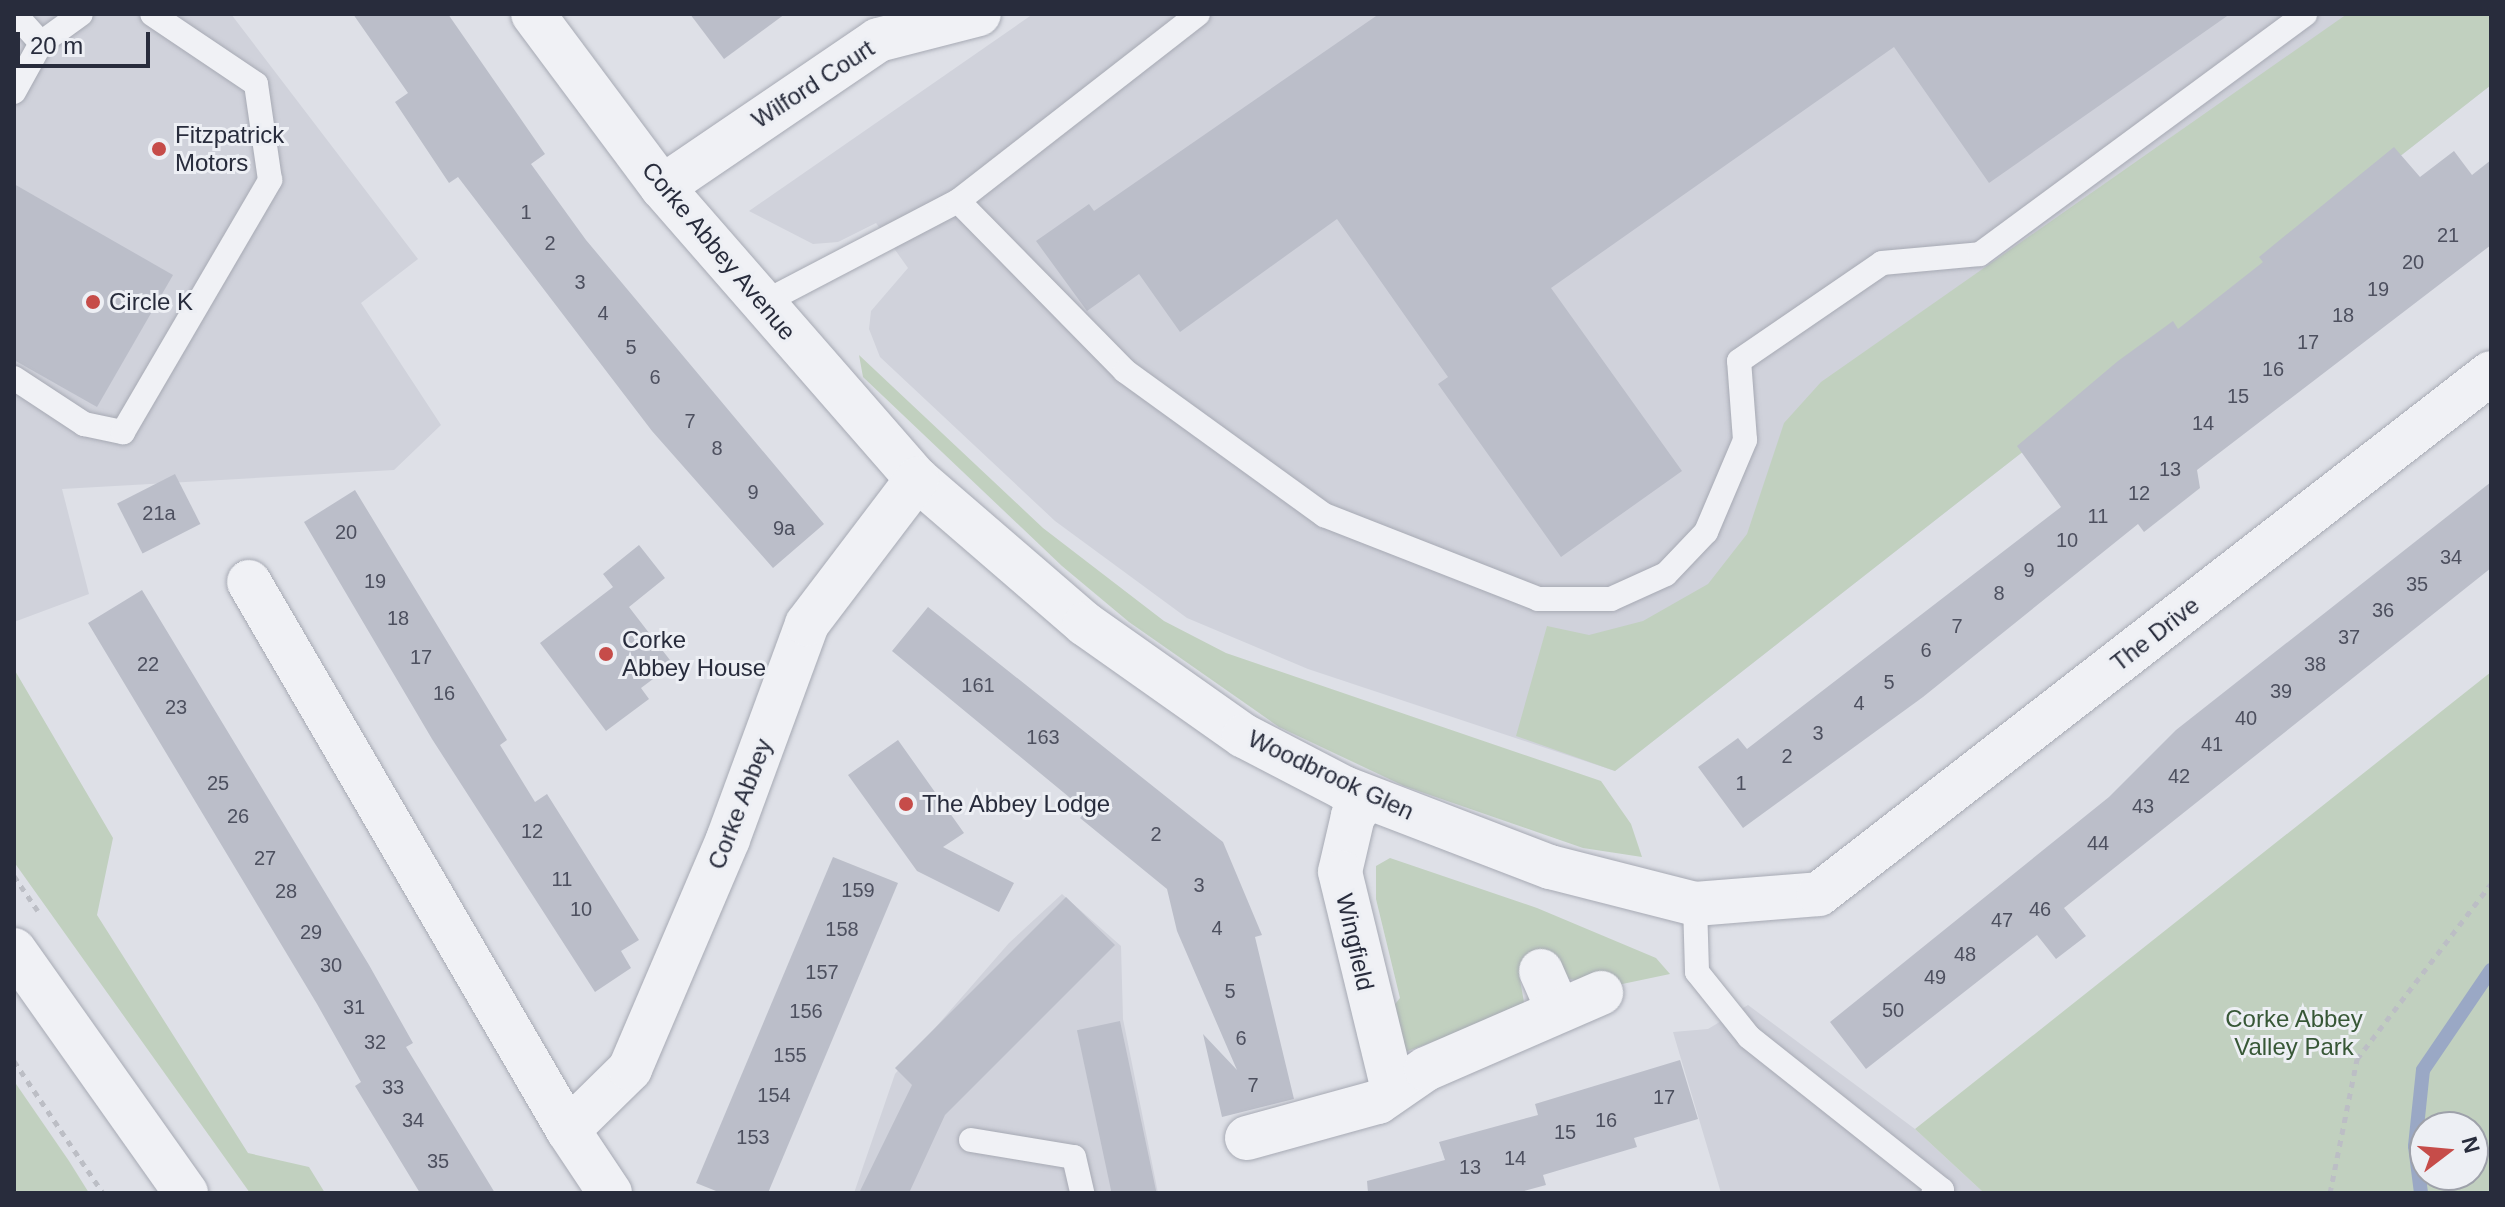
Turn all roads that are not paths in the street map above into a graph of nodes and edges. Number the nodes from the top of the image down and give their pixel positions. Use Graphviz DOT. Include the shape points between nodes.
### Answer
graph roads {
  1 [pos="15,14"];
  2 [pos="81,14"];
  3 [pos="152,14"];
  4 [pos="533,14"];
  5 [pos="979,14"];
  6 [pos="1198,14"];
  7 [pos="2305,14"];
  8 [pos="41,43"];
  9 [pos="14,92"];
  10 [pos="662,187"];
  11 [pos="958,201"];
  12 [pos="761,304"];
  13 [pos="2491,373"];
  14 [pos="14,378"];
  15 [pos="917,479"];
  16 [pos="249,582"];
  17 [pos="1367,798"];
  18 [pos="1819,894"];
  19 [pos="1695,904"];
  20 [pos="14,950"];
  21 [pos="1541,971"];
  22 [pos="1601,993"];
  23 [pos="1558,1010"];
  24 [pos="1393,1089"];
  25 [pos="568,1130"];
  26 [pos="1247,1138"];
  27 [pos="971,1140"];
  28 [pos="1940,1192"];
  29 [pos="186,1193"];
  30 [pos="610,1193"];
  31 [pos="1082,1193"];
  1 -- 8 [label="lane"];
  2 -- 8 [label="lane"];
  3 -- 14 [label="lane" via="256,84 270,180 123,432 84,424"];
  4 -- 10 [label="street, Corke Abbey Avenue"];
  5 -- 10 [label="street, Wilford Court" via="878,40"];
  6 -- 11 [label="lane"];
  7 -- 11 [label="lane" via="1980,254 1882,263 1739,361 1745,440 1706,532 1666,574 1611,599 1538,599 1324,515 1125,371"];
  8 -- 9 [label="lane"];
  10 -- 12 [label="street, Corke Abbey Avenue"];
  11 -- 12 [label="lane"];
  12 -- 15 [label="street, Corke Abbey Avenue"];
  13 -- 18 [label="street, The Drive"];
  15 -- 17 [label="street, Woodbrook Glen" via="1085,624 1153,673 1244,736"];
  15 -- 25 [label="street, Corke Abbey" via="807,624 728,839 630,1069"];
  16 -- 25 [label="street"];
  17 -- 19 [label="street, Woodbrook Glen" via="1550,867"];
  17 -- 24 [label="street, Wingfield" via="1353,816 1340,872"];
  18 -- 19 [label="street, Woodbrook Glen"];
  19 -- 28 [label="lane" via="1697,972 1749,1037"];
  20 -- 29 [label="street"];
  21 -- 23 [label="street"];
  22 -- 23 [label="street"];
  23 -- 24 [label="street"];
  24 -- 26 [label="street" via="1378,1102"];
  25 -- 30 [label="street"];
  27 -- 31 [label="lane" via="1074,1157"];
}
